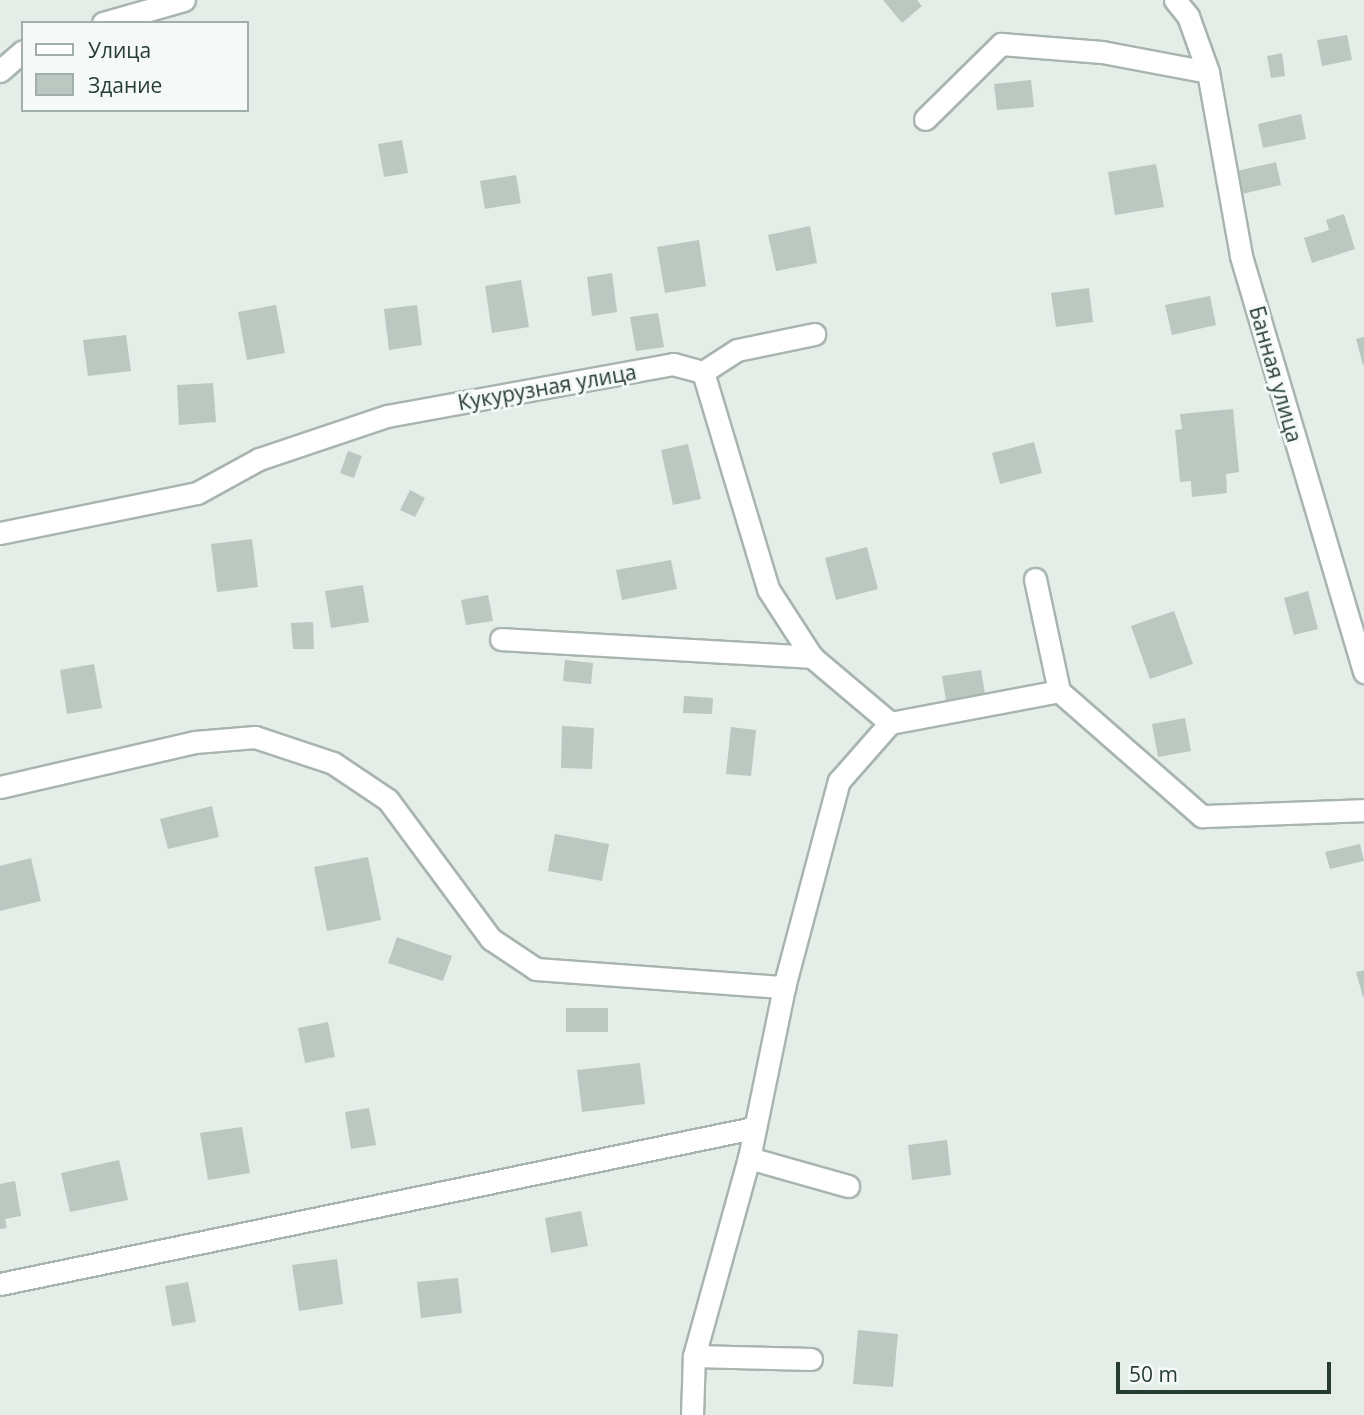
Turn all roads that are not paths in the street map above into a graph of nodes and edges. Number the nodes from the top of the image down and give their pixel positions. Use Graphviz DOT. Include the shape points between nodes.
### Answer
graph roads {
  1 [pos="184,0"];
  2 [pos="1175,0"];
  3 [pos="110,21"];
  4 [pos="21,53"];
  5 [pos="0,71"];
  6 [pos="1208,72"];
  7 [pos="925,119"];
  8 [pos="814,334"];
  9 [pos="703,372"];
  10 [pos="0,533"];
  11 [pos="1035,579"];
  12 [pos="501,639"];
  13 [pos="811,657"];
  14 [pos="1364,672"];
  15 [pos="1059,691"];
  16 [pos="890,723"];
  17 [pos="0,788"];
  18 [pos="1364,810"];
  19 [pos="784,987"];
  20 [pos="753,1128"];
  21 [pos="749,1158"];
  22 [pos="848,1186"];
  23 [pos="0,1284"];
  24 [pos="694,1356"];
  25 [pos="811,1359"];
  26 [pos="692,1415"];
  1 -- 3 [label="street"];
  2 -- 6 [label="street, Банная улица" via="1188,16"];
  4 -- 5 [label="street"];
  6 -- 7 [label="street" via="1102,52 1001,44"];
  6 -- 14 [label="street, Банная улица" via="1241,256"];
  8 -- 9 [label="street" via="737,350"];
  9 -- 10 [label="street, Кукурузная улица" via="673,364 387,416 259,459 197,494"];
  9 -- 13 [label="street" via="768,589"];
  11 -- 15 [label="street"];
  12 -- 13 [label="street"];
  13 -- 16 [label="street"];
  15 -- 16 [label="street"];
  15 -- 18 [label="street" via="1202,816"];
  16 -- 19 [label="street" via="839,780"];
  17 -- 19 [label="street" via="195,742 255,737 333,763 388,800 491,939 536,969"];
  19 -- 20 [label="street"];
  20 -- 21 [label="street"];
  20 -- 23 [label="street"];
  21 -- 22 [label="street"];
  21 -- 24 [label="street"];
  24 -- 25 [label="street"];
  24 -- 26 [label="street"];
}
